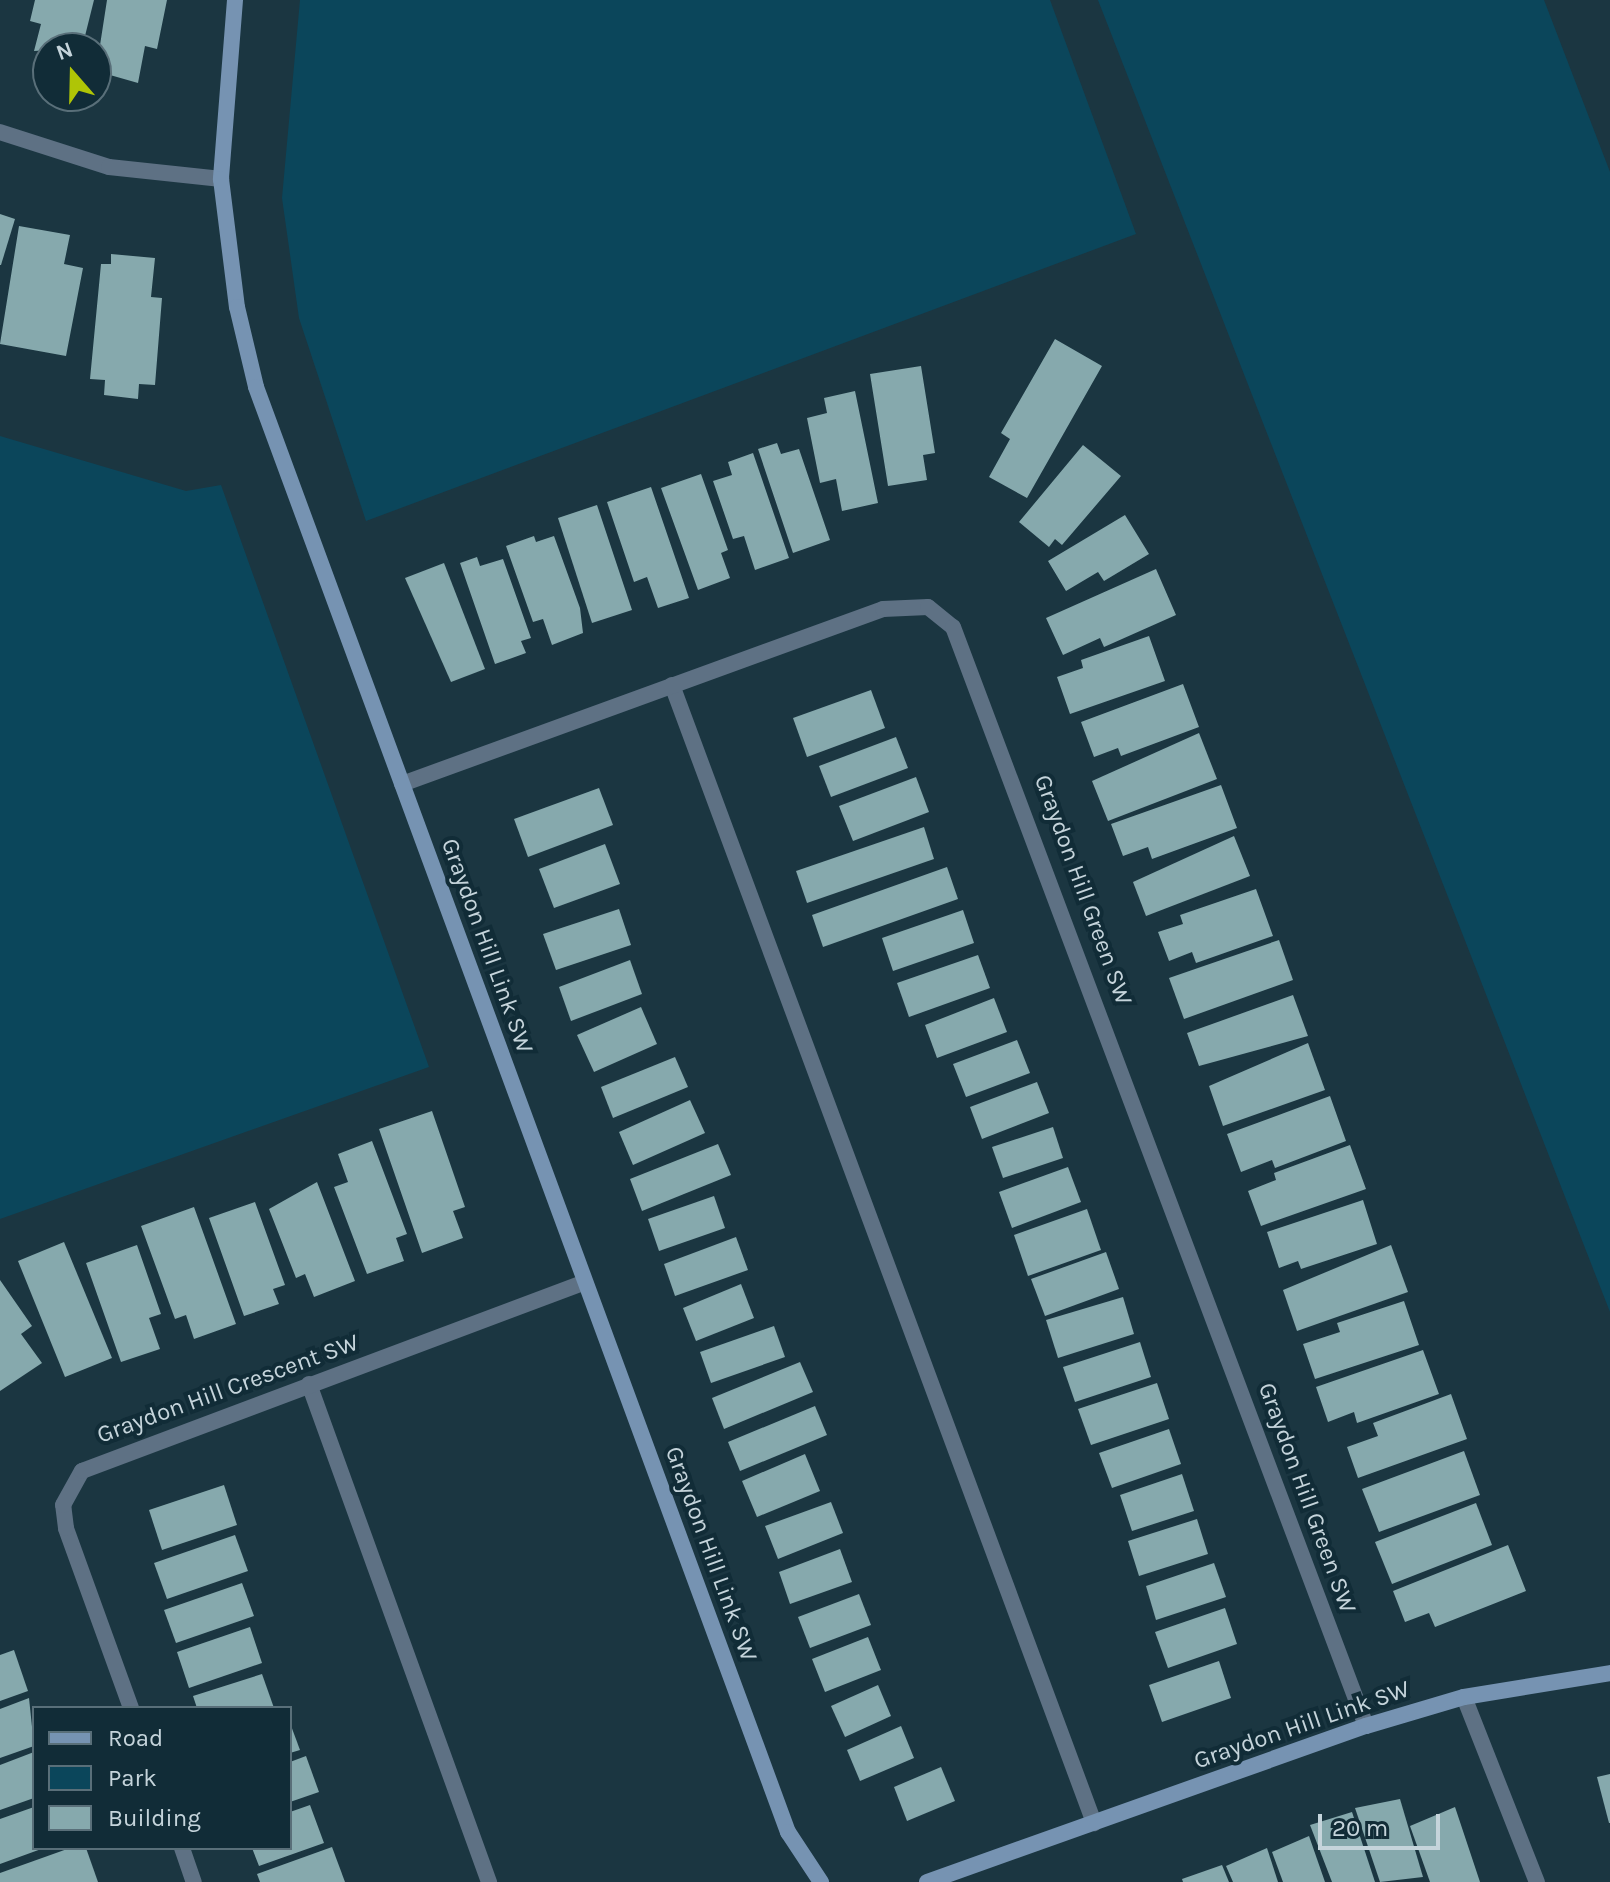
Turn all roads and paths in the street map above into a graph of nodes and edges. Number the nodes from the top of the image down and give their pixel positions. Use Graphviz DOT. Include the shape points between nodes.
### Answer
graph roads {
  1 [pos="235,0"];
  2 [pos="0,132"];
  3 [pos="221,179"];
  4 [pos="672,685"];
  5 [pos="402,784"];
  6 [pos="585,1282"];
  7 [pos="309,1384"];
  8 [pos="1610,1673"];
  9 [pos="1464,1697"];
  10 [pos="130,1706"];
  11 [pos="1366,1726"];
  12 [pos="1094,1823"];
  13 [pos="183,1850"];
  14 [pos="194,1882"];
  15 [pos="489,1882"];
  16 [pos="821,1882"];
  17 [pos="927,1882"];
  18 [pos="1537,1882"];
  1 -- 3 [label="street, Graydon Hill Link SW"];
  2 -- 3 [label="street" via="109,167"];
  3 -- 5 [label="street, Graydon Hill Link SW" via="237,307 256,387"];
  4 -- 5 [label="street, Graydon Hill Green SW"];
  4 -- 11 [label="street, Graydon Hill Green SW" via="883,609 928,607 953,627"];
  4 -- 12 [label="street"];
  5 -- 6 [label="street, Graydon Hill Link SW"];
  6 -- 7 [label="street, Graydon Hill Crescent SW"];
  6 -- 16 [label="street, Graydon Hill Link SW" via="788,1832"];
  7 -- 10 [label="street, Graydon Hill Crescent SW" via="106,1459 69,1486 66,1528"];
  7 -- 15 [label="street"];
  8 -- 9 [label="street, Graydon Hill Link SW"];
  9 -- 11 [label="street, Graydon Hill Link SW"];
  9 -- 18 [label="street"];
  11 -- 12 [label="street, Graydon Hill Link SW"];
  12 -- 17 [label="street, Graydon Hill Link SW"];
  13 -- 14 [label="street"];
}
